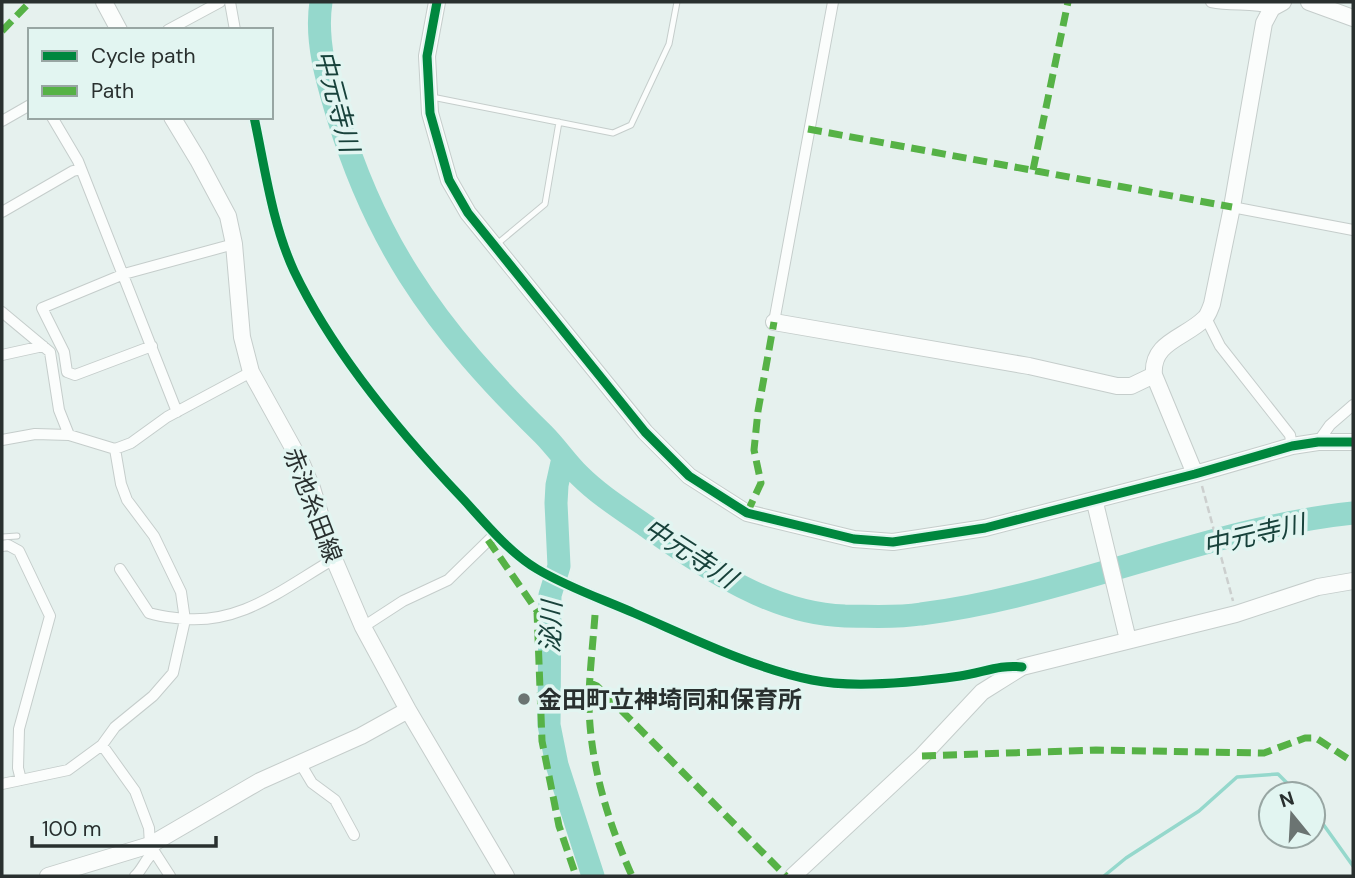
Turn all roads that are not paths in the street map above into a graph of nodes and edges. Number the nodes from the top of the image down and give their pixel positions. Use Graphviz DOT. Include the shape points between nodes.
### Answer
graph roads {
  1 [pos="104,2"];
  2 [pos="219,2"];
  3 [pos="230,2"];
  4 [pos="437,2"];
  5 [pos="677,2"];
  6 [pos="833,2"];
  7 [pos="1211,2"];
  8 [pos="1309,2"];
  9 [pos="1278,5"];
  10 [pos="1353,18"];
  11 [pos="118,28"];
  12 [pos="172,28"];
  13 [pos="235,28"];
  14 [pos="429,96"];
  15 [pos="28,106"];
  16 [pos="53,119"];
  17 [pos="173,119"];
  18 [pos="254,119"];
  19 [pos="2,121"];
  20 [pos="559,122"];
  21 [pos="81,169"];
  22 [pos="1232,207"];
  23 [pos="2,212"];
  24 [pos="1353,230"];
  25 [pos="234,244"];
  26 [pos="495,246"];
  27 [pos="124,274"];
  28 [pos="4,315"];
  29 [pos="1206,318"];
  30 [pos="774,321"];
  31 [pos="43,346"];
  32 [pos="152,346"];
  33 [pos="2,355"];
  34 [pos="251,372"];
  35 [pos="1154,375"];
  36 [pos="1353,405"];
  37 [pos="177,412"];
  38 [pos="69,435"];
  39 [pos="2,440"];
  40 [pos="1318,442"];
  41 [pos="1353,442"];
  42 [pos="1292,446"];
  43 [pos="115,449"];
  44 [pos="1198,478"];
  45 [pos="1097,503"];
  46 [pos="495,534"];
  47 [pos="17,536"];
  48 [pos="2,537"];
  49 [pos="2,546"];
  50 [pos="334,559"];
  51 [pos="120,569"];
  52 [pos="1353,581"];
  53 [pos="185,620"];
  54 [pos="363,627"];
  55 [pos="1127,636"];
  56 [pos="1022,667"];
  57 [pos="408,710"];
  58 [pos="102,745"];
  59 [pos="300,762"];
  60 [pos="21,780"];
  61 [pos="2,784"];
  62 [pos="354,835"];
  63 [pos="152,848"];
  64 [pos="48,876"];
  65 [pos="135,876"];
  66 [pos="170,876"];
  67 [pos="506,876"];
  68 [pos="793,876"];
  1 -- 11 [label="street"];
  2 -- 12 [label="street"];
  3 -- 13 [label="street"];
  4 -- 14 [label="street" via="427,56"];
  5 -- 20 [label="lane" via="669,44 631,125 613,133"];
  6 -- 30 [label="street"];
  7 -- 9 [label="street"];
  8 -- 10 [label="street"];
  9 -- 22 [label="street" via="1264,23"];
  14 -- 20 [label="lane"];
  14 -- 26 [label="street" via="449,180"];
  15 -- 19 [label="street"];
  16 -- 21 [label="street"];
  17 -- 25 [label="street, 赤池糸田線" via="228,216"];
  18 -- 46 [label="street" via="279,229 316,313 391,417"];
  20 -- 26 [label="lane" via="545,204"];
  21 -- 23 [label="street"];
  21 -- 27 [label="street"];
  22 -- 24 [label="street"];
  22 -- 29 [label="street"];
  25 -- 27 [label="street"];
  25 -- 34 [label="street, 赤池糸田線" via="238,309"];
  26 -- 45 [label="street" via="645,432 689,476 747,513 854,539 893,542 985,528"];
  27 -- 32 [label="street"];
  27 -- 32 [label="street" via="42,307 64,352 67,372 75,375"];
  28 -- 31 [label="street"];
  29 -- 35 [label="street" via="1156,355"];
  29 -- 42 [label="street" via="1220,346 1290,435"];
  30 -- 35 [label="street" via="1117,386 1131,386"];
  31 -- 33 [label="street"];
  31 -- 38 [label="street" via="50,352 59,410"];
  32 -- 37 [label="street"];
  34 -- 37 [label="street"];
  34 -- 50 [label="street, 赤池糸田線" via="307,476"];
  35 -- 44 [label="street"];
  36 -- 40 [label="street"];
  37 -- 43 [label="street"];
  38 -- 39 [label="street" via="35,434"];
  38 -- 43 [label="street"];
  40 -- 41 [label="street"];
  40 -- 42 [label="street"];
  42 -- 44 [label="street"];
  43 -- 53 [label="street" via="127,500 154,536 181,592"];
  44 -- 45 [label="street"];
  45 -- 55 [label="street"];
  46 -- 54 [label="street" via="448,580"];
  46 -- 56 [label="street" via="537,568 600,598 728,654 813,680 859,684 961,676 1007,664"];
  47 -- 48 [label="lane"];
  49 -- 60 [label="street" via="19,551 50,616 19,729"];
  50 -- 53 [label="street" via="247,611 222,619"];
  50 -- 54 [label="street, 赤池糸田線"];
  51 -- 53 [label="street" via="149,613"];
  52 -- 55 [label="street" via="1318,587 1236,614"];
  53 -- 58 [label="street" via="173,673"];
  54 -- 57 [label="street, 赤池糸田線"];
  55 -- 56 [label="street"];
  56 -- 68 [label="street" via="982,692 922,756"];
  57 -- 59 [label="street"];
  57 -- 67 [label="street, 赤池糸田線"];
  58 -- 60 [label="street" via="68,769"];
  58 -- 63 [label="street" via="135,791"];
  59 -- 62 [label="street" via="312,783 335,800"];
  59 -- 63 [label="street" via="260,781"];
  60 -- 61 [label="street"];
  63 -- 64 [label="street"];
  63 -- 65 [label="street"];
  63 -- 66 [label="street"];
}
